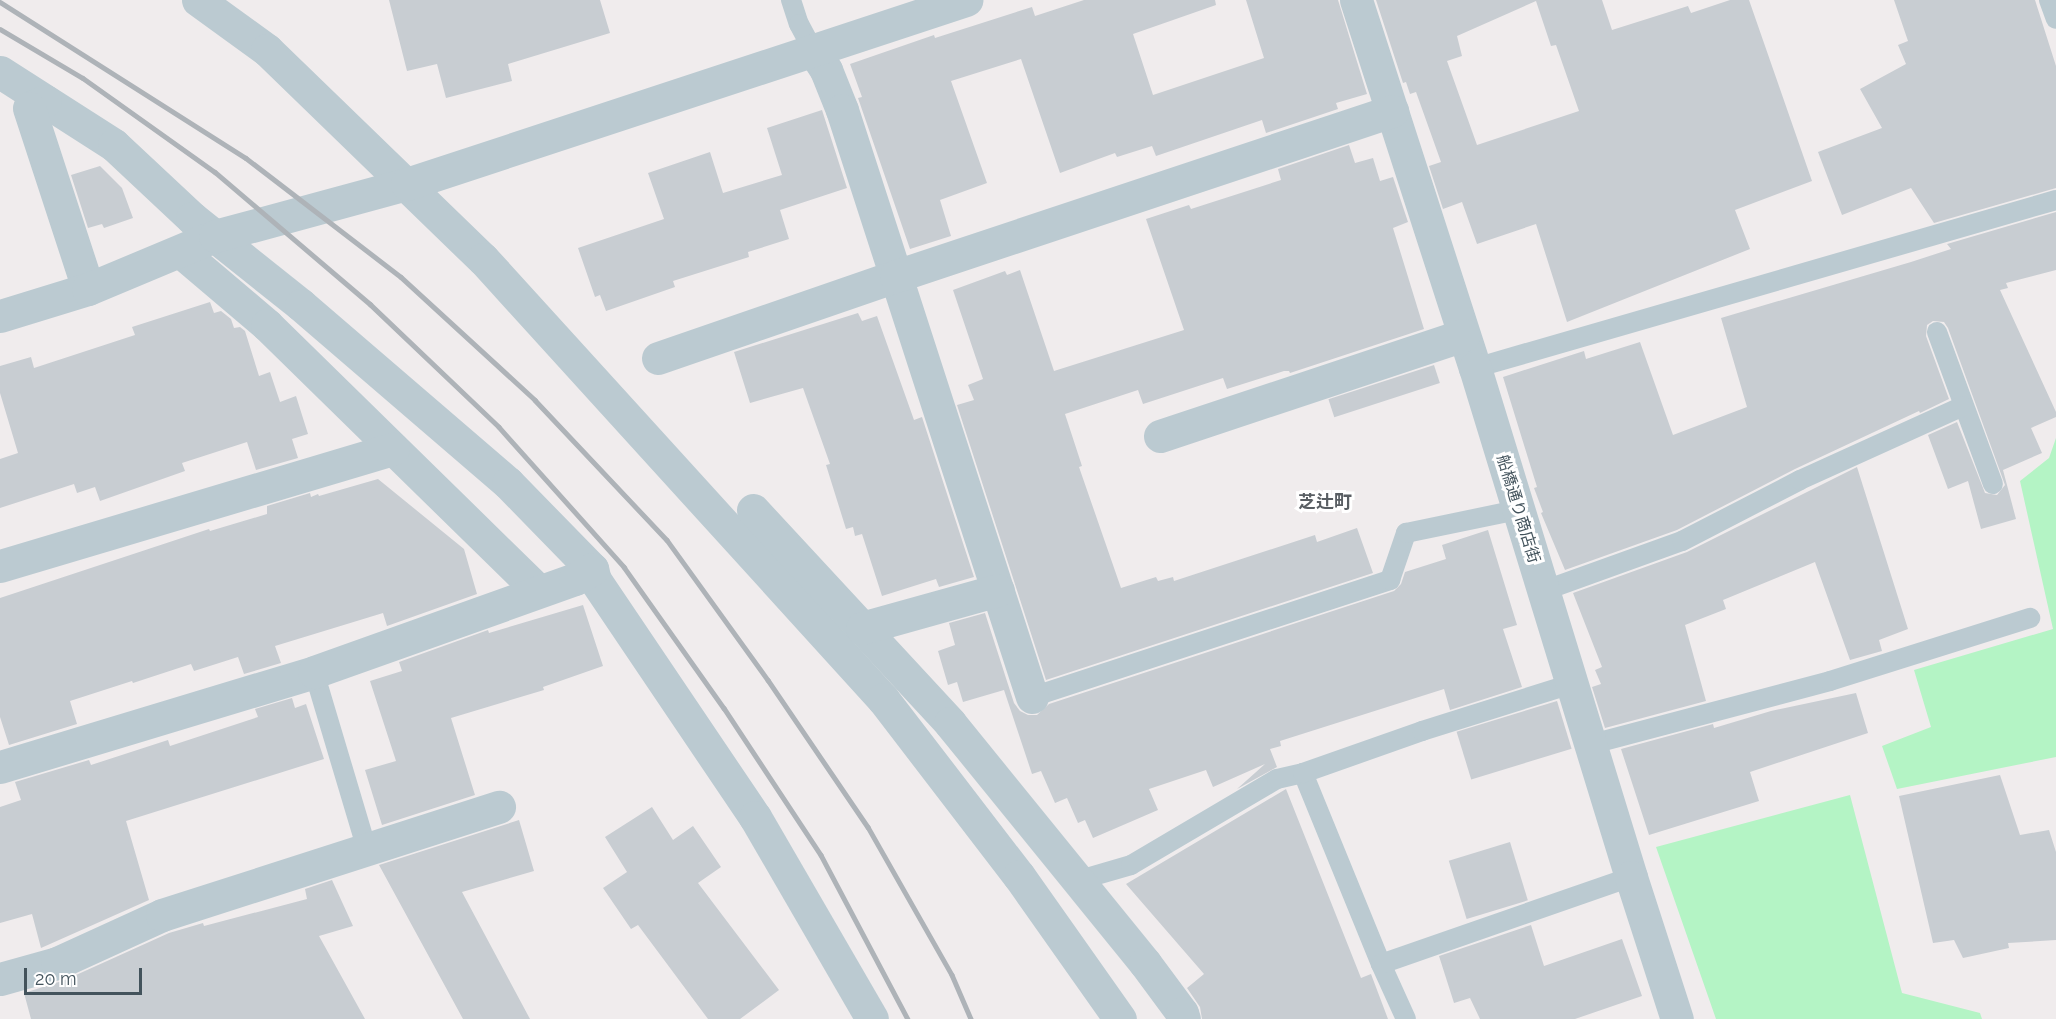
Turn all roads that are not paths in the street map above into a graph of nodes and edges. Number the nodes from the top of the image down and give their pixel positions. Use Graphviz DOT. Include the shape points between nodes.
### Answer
graph roads {
  1 [pos="198,0"];
  2 [pos="791,0"];
  3 [pos="966,0"];
  4 [pos="1356,0"];
  5 [pos="2049,0"];
  6 [pos="2056,19"];
  7 [pos="813,50"];
  8 [pos="0,72"];
  9 [pos="45,101"];
  10 [pos="1392,111"];
  11 [pos="407,184"];
  12 [pos="2056,200"];
  13 [pos="214,236"];
  14 [pos="181,252"];
  15 [pos="896,276"];
  16 [pos="88,289"];
  17 [pos="0,316"];
  18 [pos="1937,332"];
  19 [pos="1464,335"];
  20 [pos="658,358"];
  21 [pos="1475,368"];
  22 [pos="1963,406"];
  23 [pos="1160,436"];
  24 [pos="393,449"];
  25 [pos="1993,484"];
  26 [pos="753,510"];
  27 [pos="1517,510"];
  28 [pos="0,566"];
  29 [pos="592,569"];
  30 [pos="998,590"];
  31 [pos="539,591"];
  32 [pos="1543,591"];
  33 [pos="2030,618"];
  34 [pos="862,628"];
  35 [pos="314,672"];
  36 [pos="1571,684"];
  37 [pos="1032,697"];
  38 [pos="1592,744"];
  39 [pos="0,767"];
  40 [pos="1303,773"];
  41 [pos="499,807"];
  42 [pos="366,850"];
  43 [pos="1630,878"];
  44 [pos="1076,881"];
  45 [pos="1381,964"];
  46 [pos="0,979"];
  47 [pos="872,1019"];
  48 [pos="1120,1019"];
  49 [pos="1184,1019"];
  50 [pos="1406,1019"];
  51 [pos="1677,1019"];
  1 -- 11 [label="street" via="267,50"];
  2 -- 7 [label="lane"];
  3 -- 7 [label="street"];
  4 -- 10 [label="street, 船橋通り商店街"];
  5 -- 6 [label="lane"];
  7 -- 11 [label="street"];
  7 -- 15 [label="street" via="826,70 842,110"];
  8 -- 9 [label="street"];
  9 -- 13 [label="street" via="114,145"];
  9 -- 16 [label="street" via="29,108"];
  10 -- 15 [label="street"];
  10 -- 19 [label="street, 船橋通り商店街"];
  11 -- 13 [label="street"];
  11 -- 48 [label="street" via="483,258 883,699 1019,876"];
  12 -- 21 [label="lane"];
  13 -- 14 [label="street"];
  13 -- 29 [label="street" via="301,305 508,483"];
  14 -- 16 [label="street"];
  14 -- 24 [label="street" via="267,325"];
  15 -- 20 [label="street"];
  15 -- 30 [label="street"];
  16 -- 17 [label="street"];
  18 -- 22 [label="lane"];
  19 -- 21 [label="street, 船橋通り商店街"];
  19 -- 23 [label="street"];
  21 -- 27 [label="street, 船橋通り商店街"];
  22 -- 25 [label="lane"];
  22 -- 32 [label="lane" via="1800,480 1682,541"];
  24 -- 28 [label="street"];
  24 -- 31 [label="street"];
  26 -- 34 [label="street"];
  27 -- 32 [label="street, 船橋通り商店街"];
  27 -- 37 [label="lane" via="1406,533 1390,580"];
  29 -- 31 [label="street"];
  29 -- 47 [label="street" via="595,580 755,817"];
  30 -- 34 [label="street"];
  30 -- 37 [label="street"];
  31 -- 35 [label="street"];
  32 -- 36 [label="street, 船橋通り商店街"];
  33 -- 38 [label="lane" via="1830,681"];
  34 -- 44 [label="street" via="950,723"];
  35 -- 39 [label="street"];
  35 -- 42 [label="lane"];
  36 -- 38 [label="street, 船橋通り商店街"];
  36 -- 40 [label="lane"];
  38 -- 43 [label="street, 船橋通り商店街"];
  40 -- 44 [label="lane" via="1277,778 1131,865"];
  40 -- 45 [label="lane"];
  41 -- 42 [label="street"];
  42 -- 46 [label="street" via="162,915 57,963"];
  43 -- 45 [label="lane"];
  43 -- 51 [label="street, 船橋通り商店街"];
  44 -- 49 [label="street" via="1145,963"];
  45 -- 50 [label="lane"];
}
